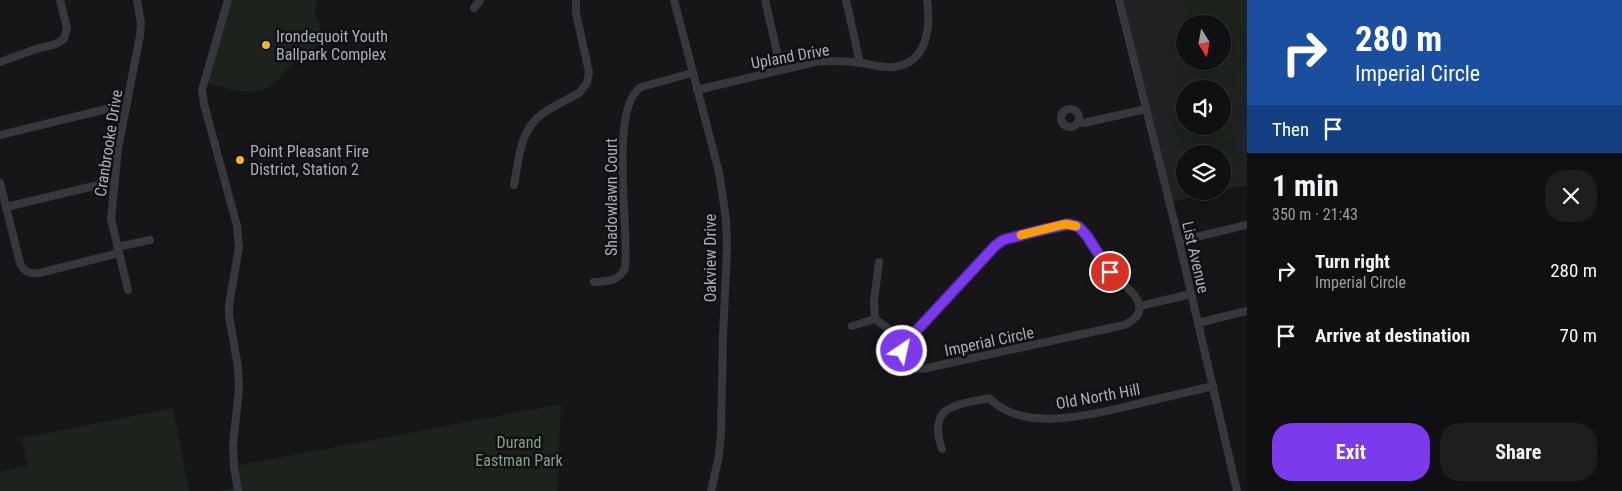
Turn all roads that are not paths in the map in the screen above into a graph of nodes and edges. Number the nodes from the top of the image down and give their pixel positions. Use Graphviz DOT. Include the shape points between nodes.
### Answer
graph roads {
  1 [pos="60,0"];
  2 [pos="137,0"];
  3 [pos="228,0"];
  4 [pos="480,0"];
  5 [pos="576,0"];
  6 [pos="674,0"];
  7 [pos="765,0"];
  8 [pos="846,0"];
  9 [pos="926,0"];
  10 [pos="1119,0"];
  11 [pos="474,8"];
  12 [pos="0,62"];
  13 [pos="860,63"];
  14 [pos="781,69"];
  15 [pos="692,73"];
  16 [pos="697,90"];
  17 [pos="127,104"];
  18 [pos="1146,109"];
  19 [pos="1078,122"];
  20 [pos="0,135"];
  21 [pos="115,181"];
  22 [pos="0,183"];
  23 [pos="514,185"];
  24 [pos="6,207"];
  25 [pos="1247,225"];
  26 [pos="150,240"];
  27 [pos="1179,240"];
  28 [pos="118,250"];
  29 [pos="879,262"];
  30 [pos="594,282"];
  31 [pos="128,290"];
  32 [pos="1191,294"];
  33 [pos="1140,306"];
  34 [pos="1247,311"];
  35 [pos="875,319"];
  36 [pos="1198,323"];
  37 [pos="852,326"];
  38 [pos="906,342"];
  39 [pos="1213,386"];
  40 [pos="942,449"];
  41 [pos="238,491"];
  42 [pos="711,491"];
  43 [pos="1237,491"];
  1 -- 12 [label="street" via="67,28 64,39"];
  2 -- 17 [label="street, Cranbrooke Drive" via="140,36"];
  3 -- 41 [label="street" via="202,90 237,226 239,247 229,305 238,367 233,444"];
  4 -- 11 [label="street"];
  5 -- 23 [label="street" via="589,78 579,93 543,113 527,130"];
  6 -- 15 [label="street, Oakview Drive"];
  7 -- 14 [label="street"];
  8 -- 13 [label="street"];
  9 -- 13 [label="street, Upland Drive" via="926,39 915,58 893,67"];
  10 -- 18 [label="street, List Avenue"];
  13 -- 14 [label="street, Upland Drive" via="823,61"];
  14 -- 16 [label="street, Upland Drive"];
  15 -- 16 [label="street, Oakview Drive"];
  15 -- 30 [label="street, Shadowlawn Court" via="641,87 631,98 622,150 625,268 616,279"];
  16 -- 42 [label="street, Oakview Drive" via="718,172 727,242 721,433"];
  17 -- 20 [label="street"];
  17 -- 21 [label="street, Cranbrooke Drive"];
  18 -- 19 [label="street"];
  18 -- 27 [label="street, List Avenue"];
  21 -- 24 [label="street"];
  21 -- 28 [label="street, Cranbrooke Drive" via="111,219"];
  22 -- 24 [label="street"];
  24 -- 28 [label="street" via="20,263 27,273 39,273"];
  25 -- 27 [label="street"];
  26 -- 28 [label="street"];
  27 -- 32 [label="street, List Avenue"];
  28 -- 31 [label="street, Cranbrooke Drive"];
  29 -- 35 [label="street"];
  32 -- 33 [label="street"];
  32 -- 36 [label="street, List Avenue"];
  33 -- 38 [label="street, Imperial Circle" via="1128,324 927,368 912,368 904,362 902,351"];
  33 -- 38 [label="street" via="1134,294 1110,272 1083,230 1065,224 998,243"];
  34 -- 36 [label="street"];
  35 -- 37 [label="street"];
  35 -- 38 [label="street"];
  36 -- 39 [label="street, List Avenue"];
  39 -- 40 [label="street, Old North Hill" via="1068,418 1019,415 1000,408 989,398 954,406 940,417 938,437"];
  39 -- 43 [label="street, List Avenue"];
}
